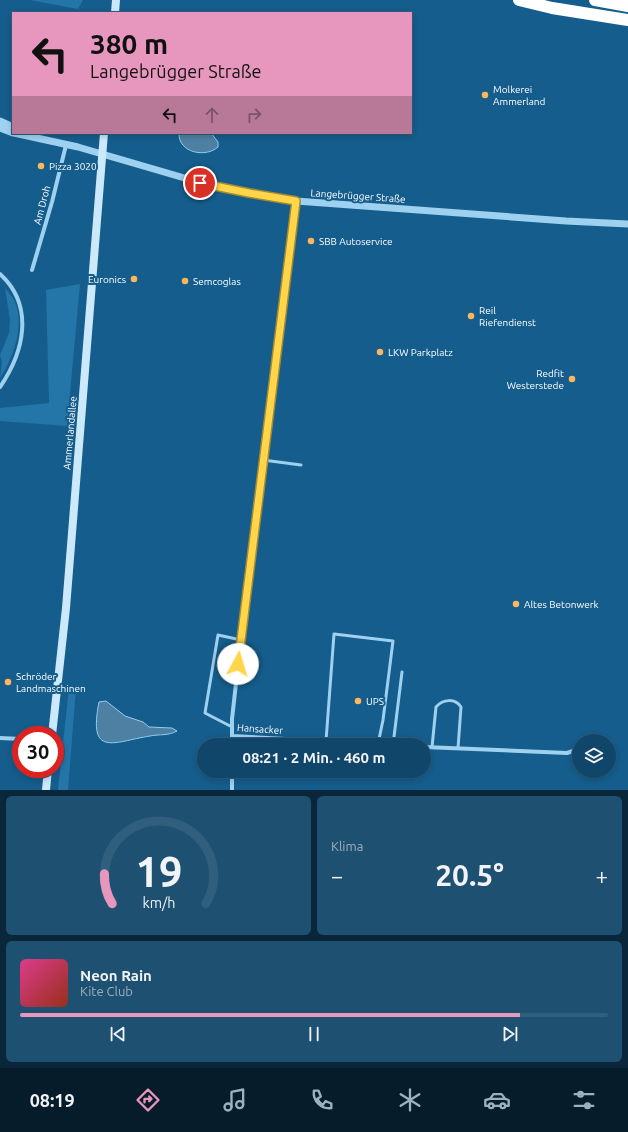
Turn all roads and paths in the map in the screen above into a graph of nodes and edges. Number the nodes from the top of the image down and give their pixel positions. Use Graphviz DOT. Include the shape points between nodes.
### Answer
graph roads {
  1 [pos="116,0"];
  2 [pos="518,0"];
  3 [pos="595,0"];
  4 [pos="628,6"];
  5 [pos="115,12"];
  6 [pos="628,20"];
  7 [pos="0,122"];
  8 [pos="12,127"];
  9 [pos="0,128"];
  10 [pos="12,132"];
  11 [pos="22,134"];
  12 [pos="104,134"];
  13 [pos="66,144"];
  14 [pos="102,156"];
  15 [pos="296,201"];
  16 [pos="628,224"];
  17 [pos="32,270"];
  18 [pos="0,274"];
  19 [pos="0,387"];
  20 [pos="263,460"];
  21 [pos="301,466"];
  22 [pos="241,640"];
  23 [pos="402,672"];
  24 [pos="53,726"];
  25 [pos="232,728"];
  26 [pos="232,736"];
  27 [pos="0,738"];
  28 [pos="270,738"];
  29 [pos="326,738"];
  30 [pos="380,738"];
  31 [pos="394,738"];
  32 [pos="12,739"];
  33 [pos="432,747"];
  34 [pos="458,748"];
  35 [pos="572,751"];
  36 [pos="47,778"];
  37 [pos="232,778"];
  38 [pos="46,790"];
  39 [pos="232,790"];
  1 -- 5 [label="main road"];
  2 -- 6 [label="highway"];
  3 -- 4 [label="highway"];
  7 -- 8 [label="street"];
  9 -- 10 [label="street, Langebrügger Straße"];
  11 -- 13 [label="street, Langebrügger Straße"];
  12 -- 14 [label="main road, Ammerlandallee"];
  13 -- 14 [label="street, Langebrügger Straße"];
  13 -- 17 [label="street, Am Droh"];
  14 -- 15 [label="street, Langebrügger Straße" via="212,186"];
  14 -- 24 [label="main road, Ammerlandallee" via="66,600"];
  15 -- 16 [label="street, Langebrügger Straße"];
  15 -- 20 [label="street, Hansacker"];
  18 -- 19 [label="street" via="19,298 23,314 22,331 16,353 10,372"];
  20 -- 21 [label="lane"];
  20 -- 22 [label="street, Hansacker"];
  22 -- 25 [label="street, Hansacker"];
  22 -- 25 [label="lane" via="218,635 205,713"];
  23 -- 31 [label="lane"];
  25 -- 26 [label="street, Hansacker"];
  26 -- 28 [label="street, Hansacker"];
  27 -- 32 [label="street"];
  29 -- 30 [label="lane" via="334,634 393,641"];
  33 -- 34 [label="street"];
  33 -- 34 [label="lane" via="436,707 446,700 461,707"];
  34 -- 35 [label="street"];
  36 -- 38 [label="main road"];
  37 -- 39 [label="street"];
}
